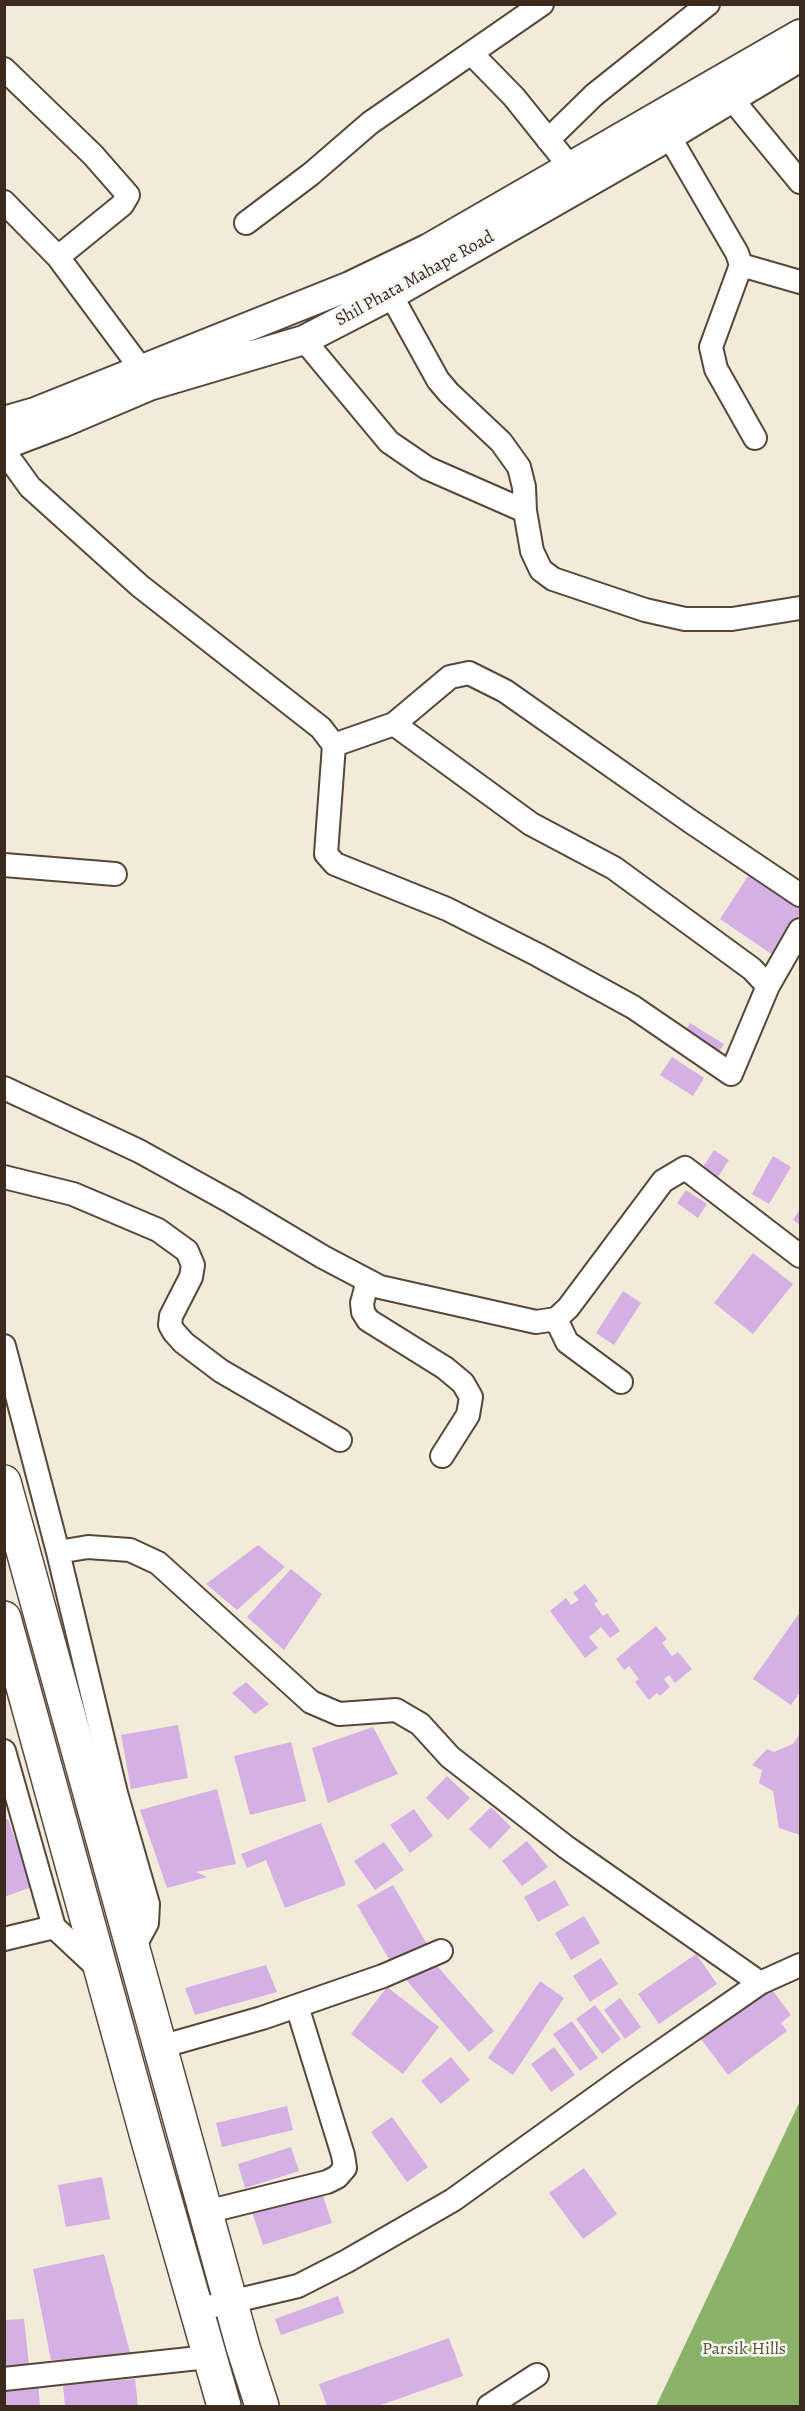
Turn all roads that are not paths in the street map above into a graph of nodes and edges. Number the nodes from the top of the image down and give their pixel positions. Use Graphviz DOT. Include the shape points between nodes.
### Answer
graph roads {
  1 [pos="542,4"];
  2 [pos="708,4"];
  3 [pos="801,34"];
  4 [pos="471,53"];
  5 [pos="797,64"];
  6 [pos="4,69"];
  7 [pos="731,98"];
  8 [pos="669,135"];
  9 [pos="548,140"];
  10 [pos="577,175"];
  11 [pos="801,182"];
  12 [pos="4,202"];
  13 [pos="246,223"];
  14 [pos="58,257"];
  15 [pos="741,265"];
  16 [pos="801,282"];
  17 [pos="391,295"];
  18 [pos="304,340"];
  19 [pos="145,378"];
  20 [pos="4,420"];
  21 [pos="755,438"];
  22 [pos="4,445"];
  23 [pos="4,451"];
  24 [pos="525,511"];
  25 [pos="801,608"];
  26 [pos="394,724"];
  27 [pos="334,745"];
  28 [pos="4,865"];
  29 [pos="115,874"];
  30 [pos="801,895"];
  31 [pos="801,930"];
  32 [pos="794,957"];
  33 [pos="768,986"];
  34 [pos="4,1088"];
  35 [pos="4,1177"];
  36 [pos="801,1256"];
  37 [pos="368,1281"];
  38 [pos="556,1319"];
  39 [pos="4,1346"];
  40 [pos="621,1382"];
  41 [pos="340,1440"];
  42 [pos="442,1456"];
  43 [pos="4,1482"];
  44 [pos="58,1552"];
  45 [pos="4,1618"];
  46 [pos="4,1750"];
  47 [pos="54,1927"];
  48 [pos="4,1939"];
  49 [pos="133,1949"];
  50 [pos="441,1951"];
  51 [pos="801,1965"];
  52 [pos="102,1972"];
  53 [pos="760,1983"];
  54 [pos="297,2006"];
  55 [pos="160,2046"];
  56 [pos="184,2134"];
  57 [pos="149,2144"];
  58 [pos="206,2212"];
  59 [pos="231,2303"];
  60 [pos="195,2310"];
  61 [pos="208,2357"];
  62 [pos="537,2375"];
  63 [pos="4,2379"];
  64 [pos="224,2406"];
  65 [pos="262,2406"];
  66 [pos="489,2406"];
  1 -- 4 [label="street"];
  2 -- 9 [label="street" via="594,95"];
  3 -- 10 [label="main road, Shil Phata Mahape Road"];
  4 -- 9 [label="street" via="514,97"];
  4 -- 13 [label="street" via="370,123"];
  5 -- 7 [label="main road, Shil Phata Mahape Road"];
  6 -- 14 [label="street" via="93,155 128,195 122,205"];
  7 -- 8 [label="main road, Shil Phata Mahape Road"];
  7 -- 11 [label="street"];
  8 -- 10 [label="main road, Shil Phata Mahape Road"];
  8 -- 15 [label="street"];
  9 -- 10 [label="street"];
  10 -- 17 [label="main road, Shil Phata Mahape Road"];
  10 -- 19 [label="main road, Shil Phata Mahape Road" via="360,281"];
  12 -- 14 [label="street"];
  14 -- 19 [label="street"];
  15 -- 16 [label="street"];
  15 -- 21 [label="street" via="711,347 716,369"];
  17 -- 18 [label="main road, Shil Phata Mahape Road"];
  17 -- 24 [label="street" via="443,386 501,442 519,467"];
  18 -- 19 [label="main road, Shil Phata Mahape Road"];
  18 -- 24 [label="street" via="389,442 427,468"];
  19 -- 20 [label="main road, Shil Phata Mahape Road"];
  19 -- 22 [label="main road, Shil Phata Mahape Road" via="62,423"];
  23 -- 27 [label="street" via="30,488 140,586 321,728"];
  24 -- 25 [label="street" via="532,551 541,570 553,579 685,619 732,619"];
  26 -- 27 [label="street"];
  26 -- 30 [label="street" via="450,677 469,673 505,691"];
  26 -- 33 [label="street" via="531,824 614,868 752,969"];
  27 -- 33 [label="street" via="326,854 335,864 447,909 538,955 633,1007 731,1074"];
  28 -- 29 [label="street"];
  31 -- 32 [label="street"];
  32 -- 33 [label="street"];
  34 -- 37 [label="street" via="139,1151"];
  35 -- 41 [label="street" via="73,1194 158,1230 187,1251 194,1265 171,1316 174,1332 221,1371"];
  36 -- 38 [label="street" via="684,1168 663,1181 588,1283"];
  37 -- 38 [label="street" via="536,1322"];
  37 -- 42 [label="street" via="362,1303 368,1320 445,1368 463,1383 471,1397 468,1415"];
  38 -- 40 [label="street" via="567,1342"];
  39 -- 44 [label="street"];
  43 -- 49 [label="highway"];
  44 -- 49 [label="street" via="116,1793 148,1904 147,1923"];
  44 -- 53 [label="street" via="88,1547 130,1550 158,1563 311,1702 339,1714 396,1710 420,1724 450,1756 566,1847"];
  45 -- 52 [label="highway"];
  46 -- 47 [label="street"];
  47 -- 48 [label="street"];
  47 -- 52 [label="street"];
  49 -- 55 [label="highway"];
  50 -- 54 [label="street"];
  51 -- 53 [label="street"];
  52 -- 57 [label="highway"];
  53 -- 59 [label="street" via="453,2200 298,2286"];
  54 -- 55 [label="street"];
  54 -- 58 [label="street" via="345,2168 327,2182"];
  55 -- 56 [label="highway"];
  56 -- 57 [label="highway"];
  56 -- 58 [label="highway"];
  57 -- 60 [label="highway"];
  58 -- 59 [label="highway"];
  59 -- 60 [label="street"];
  59 -- 65 [label="highway"];
  60 -- 61 [label="highway"];
  61 -- 63 [label="street"];
  61 -- 64 [label="highway"];
  62 -- 66 [label="street"];
}
